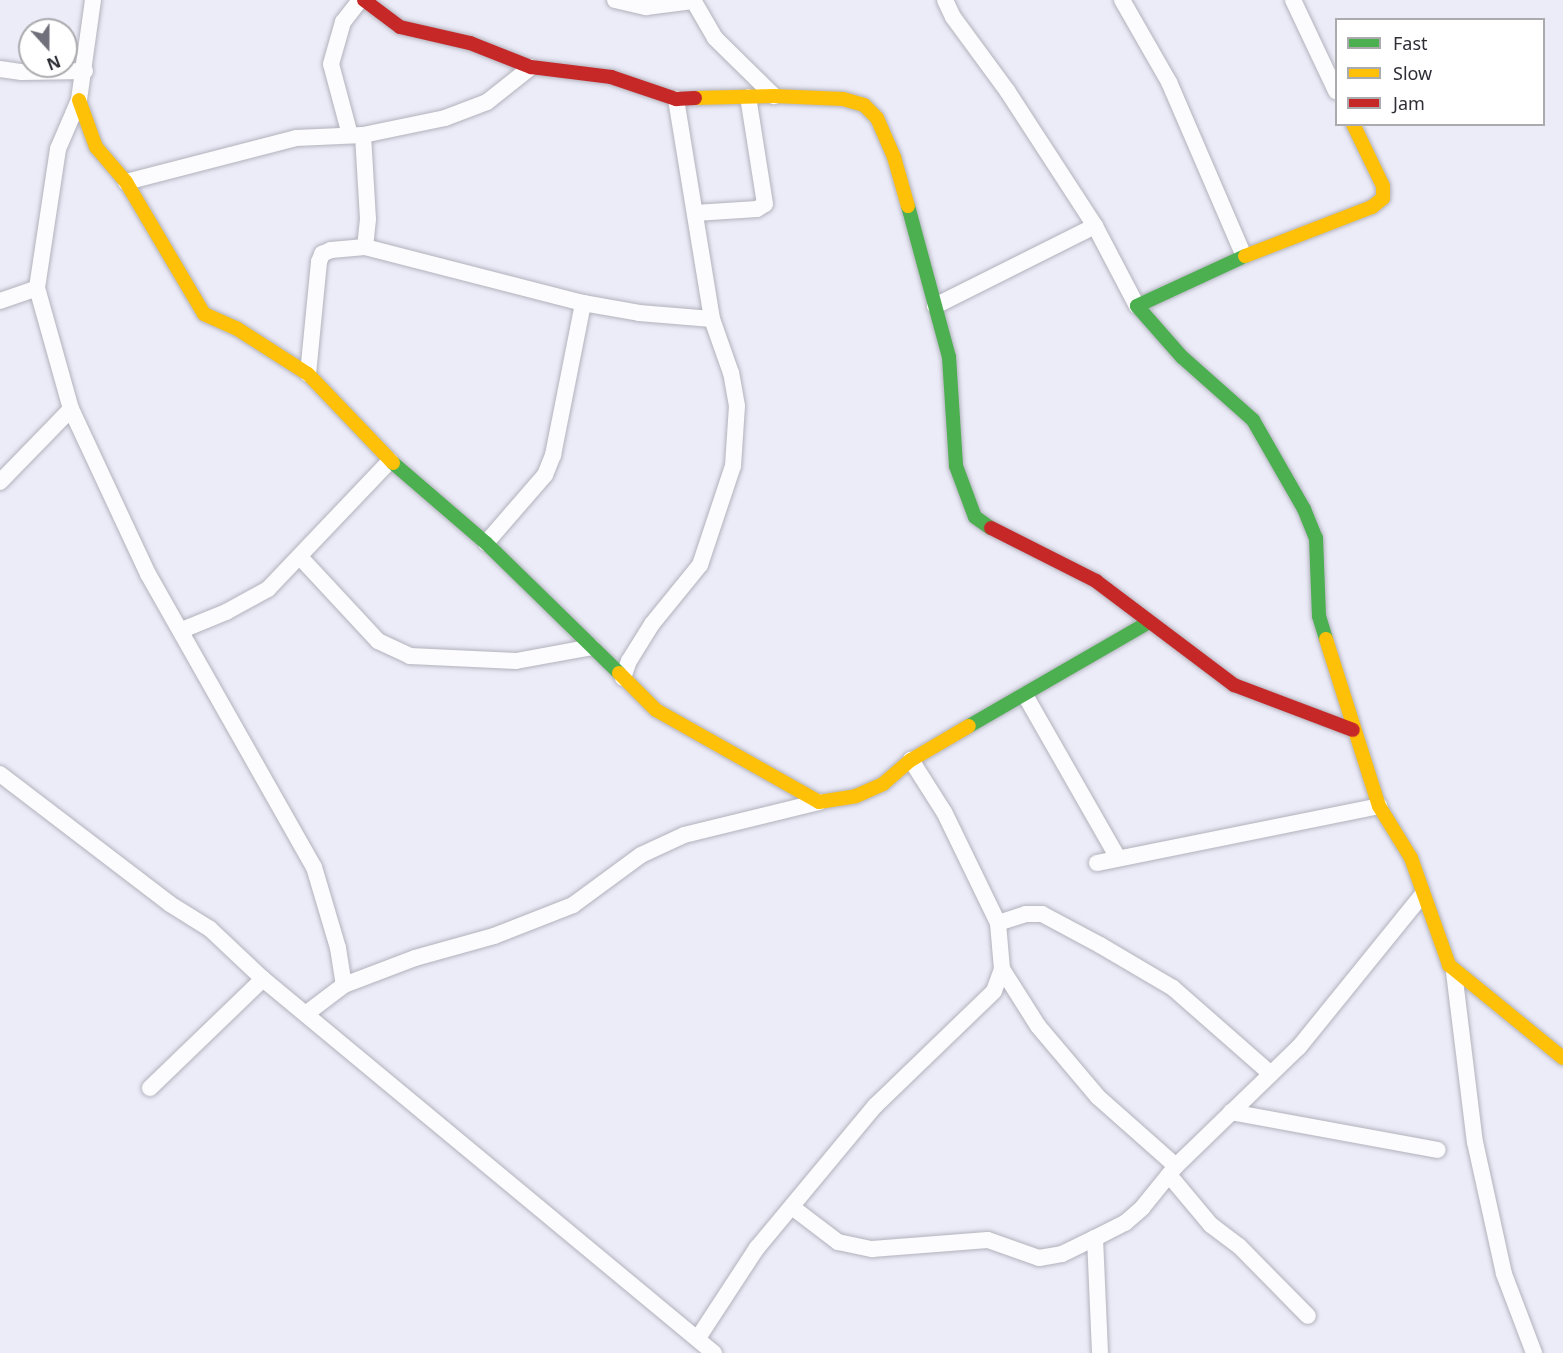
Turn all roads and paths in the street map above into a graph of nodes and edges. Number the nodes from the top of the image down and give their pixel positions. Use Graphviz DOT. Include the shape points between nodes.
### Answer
graph roads {
  1 [pos="93,0"];
  2 [pos="362,0"];
  3 [pos="615,0"];
  4 [pos="945,0"];
  5 [pos="1122,0"];
  6 [pos="1293,0"];
  7 [pos="693,1"];
  8 [pos="531,68"];
  9 [pos="0,69"];
  10 [pos="85,71"];
  11 [pos="1335,89"];
  12 [pos="774,96"];
  13 [pos="748,97"];
  14 [pos="676,99"];
  15 [pos="79,100"];
  16 [pos="1354,126"];
  17 [pos="356,135"];
  18 [pos="126,182"];
  19 [pos="695,213"];
  20 [pos="1095,226"];
  21 [pos="364,247"];
  22 [pos="1244,256"];
  23 [pos="37,288"];
  24 [pos="0,301"];
  25 [pos="583,303"];
  26 [pos="935,306"];
  27 [pos="1137,306"];
  28 [pos="712,319"];
  29 [pos="308,374"];
  30 [pos="71,409"];
  31 [pos="390,461"];
  32 [pos="0,482"];
  33 [pos="486,543"];
  34 [pos="300,557"];
  35 [pos="1149,622"];
  36 [pos="182,630"];
  37 [pos="592,648"];
  38 [pos="623,678"];
  39 [pos="1025,695"];
  40 [pos="1353,730"];
  41 [pos="911,760"];
  42 [pos="0,774"];
  43 [pos="819,802"];
  44 [pos="1379,806"];
  45 [pos="1118,858"];
  46 [pos="1097,863"];
  47 [pos="1422,895"];
  48 [pos="998,923"];
  49 [pos="1002,969"];
  50 [pos="1454,972"];
  51 [pos="263,979"];
  52 [pos="344,986"];
  53 [pos="307,1013"];
  54 [pos="1563,1058"];
  55 [pos="1270,1074"];
  56 [pos="150,1088"];
  57 [pos="1231,1112"];
  58 [pos="1438,1150"];
  59 [pos="1172,1171"];
  60 [pos="792,1207"];
  61 [pos="1095,1238"];
  62 [pos="1308,1316"];
  63 [pos="698,1338"];
  64 [pos="714,1353"];
  65 [pos="1100,1353"];
  66 [pos="1534,1353"];
  1 -- 10 [label="street"];
  2 -- 8 [label="street" via="400,27 470,43"];
  2 -- 17 [label="street" via="343,22 331,64"];
  3 -- 7 [label="street" via="646,7"];
  4 -- 20 [label="street" via="952,17 1008,92"];
  5 -- 22 [label="street" via="1169,82"];
  6 -- 11 [label="street"];
  7 -- 12 [label="street" via="715,38"];
  8 -- 14 [label="street" via="611,78"];
  8 -- 17 [label="street" via="487,102 445,118"];
  9 -- 10 [label="street"];
  10 -- 15 [label="street"];
  12 -- 13 [label="street"];
  12 -- 26 [label="street" via="843,99 864,105 877,118 894,157"];
  13 -- 14 [label="street"];
  13 -- 19 [label="street" via="765,204 757,209"];
  14 -- 19 [label="street"];
  15 -- 18 [label="street" via="96,147"];
  15 -- 23 [label="street" via="58,149"];
  16 -- 22 [label="street" via="1383,186 1383,198 1372,207"];
  17 -- 18 [label="street" via="285,141"];
  17 -- 21 [label="street" via="368,219"];
  18 -- 29 [label="street" via="204,314 236,328"];
  19 -- 28 [label="street"];
  20 -- 26 [label="street"];
  20 -- 27 [label="street"];
  21 -- 25 [label="street"];
  21 -- 29 [label="street" via="322,254"];
  22 -- 27 [label="street"];
  23 -- 24 [label="street"];
  23 -- 30 [label="street"];
  25 -- 28 [label="street" via="639,313"];
  25 -- 33 [label="street" via="553,455 545,475"];
  26 -- 35 [label="street" via="950,357 956,466 975,517 1003,536 1033,546 1096,581"];
  27 -- 40 [label="street" via="1182,357 1253,420 1304,509 1316,538 1319,616"];
  28 -- 38 [label="street" via="731,373 737,406 733,466 700,566 652,624"];
  29 -- 31 [label="street"];
  30 -- 32 [label="street"];
  30 -- 36 [label="street" via="148,574"];
  31 -- 33 [label="street"];
  31 -- 34 [label="street"];
  33 -- 37 [label="street"];
  34 -- 36 [label="street" via="268,589"];
  34 -- 37 [label="street" via="378,641 410,656 516,661"];
  35 -- 39 [label="street"];
  35 -- 40 [label="street" via="1234,686"];
  36 -- 52 [label="street" via="314,867 338,948"];
  37 -- 38 [label="street"];
  38 -- 43 [label="street" via="656,710"];
  39 -- 41 [label="street"];
  39 -- 45 [label="street"];
  40 -- 44 [label="street"];
  41 -- 43 [label="street" via="883,784 856,796"];
  41 -- 48 [label="street" via="944,812"];
  42 -- 51 [label="street" via="170,904 210,929"];
  43 -- 52 [label="street" via="684,835 641,855 573,905 494,936 415,957"];
  44 -- 45 [label="street" via="1229,839"];
  44 -- 47 [label="street" via="1411,858"];
  45 -- 46 [label="street"];
  47 -- 50 [label="street"];
  47 -- 55 [label="street" via="1299,1047"];
  48 -- 49 [label="street"];
  48 -- 55 [label="street" via="1026,914 1042,914 1100,945 1173,988"];
  49 -- 59 [label="street" via="1038,1026 1098,1097"];
  49 -- 60 [label="street" via="994,991 875,1106"];
  50 -- 54 [label="street"];
  50 -- 66 [label="street" via="1475,1142 1504,1274"];
  51 -- 53 [label="street"];
  51 -- 56 [label="street"];
  52 -- 53 [label="street"];
  53 -- 63 [label="street"];
  55 -- 57 [label="street"];
  57 -- 58 [label="street"];
  57 -- 59 [label="street"];
  59 -- 61 [label="street" via="1125,1223"];
  59 -- 62 [label="street" via="1211,1225 1239,1246"];
  60 -- 61 [label="street" via="838,1242 872,1249 988,1240 1039,1258 1062,1254"];
  60 -- 63 [label="street" via="757,1248"];
  61 -- 65 [label="street"];
  63 -- 64 [label="street"];
}
